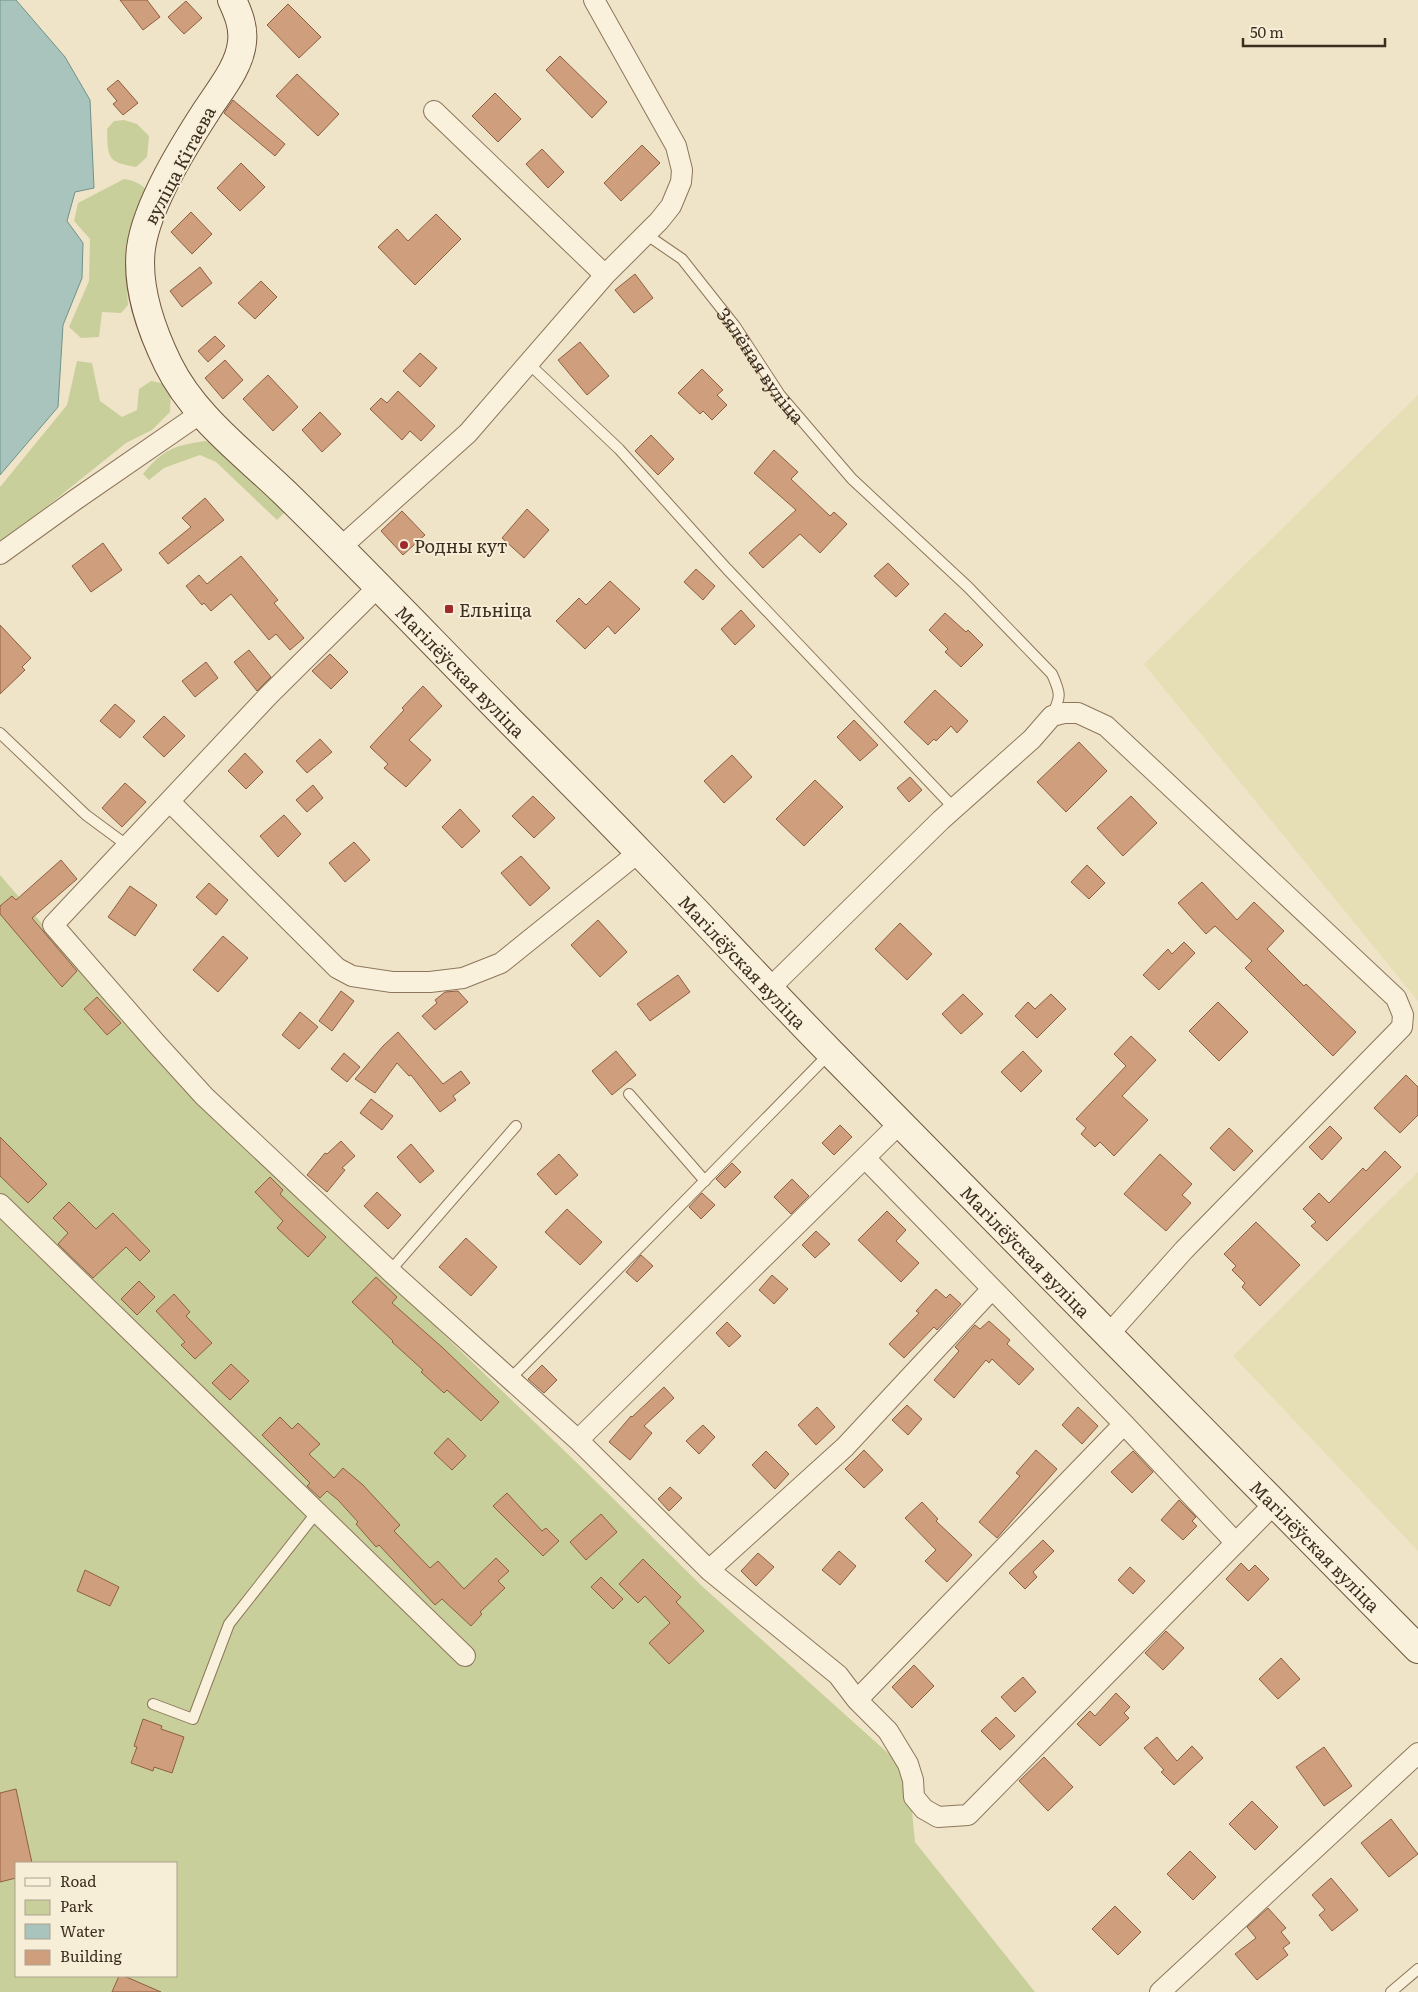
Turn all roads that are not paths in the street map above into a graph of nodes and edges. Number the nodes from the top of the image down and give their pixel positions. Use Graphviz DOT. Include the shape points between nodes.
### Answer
graph roads {
  1 [pos="232,0"];
  2 [pos="594,0"];
  3 [pos="434,111"];
  4 [pos="647,235"];
  5 [pos="605,275"];
  6 [pos="528,363"];
  7 [pos="202,413"];
  8 [pos="340,548"];
  9 [pos="0,554"];
  10 [pos="378,587"];
  11 [pos="1052,716"];
  12 [pos="0,733"];
  13 [pos="170,802"];
  14 [pos="954,808"];
  15 [pos="128,846"];
  16 [pos="639,852"];
  17 [pos="769,989"];
  18 [pos="830,1052"];
  19 [pos="629,1094"];
  20 [pos="901,1122"];
  21 [pos="516,1126"];
  22 [pos="866,1158"];
  23 [pos="704,1181"];
  24 [pos="0,1204"];
  25 [pos="390,1271"];
  26 [pos="992,1290"];
  27 [pos="1109,1334"];
  28 [pos="511,1378"];
  29 [pos="1124,1424"];
  30 [pos="578,1440"];
  31 [pos="1274,1504"];
  32 [pos="317,1512"];
  33 [pos="1236,1543"];
  34 [pos="709,1570"];
  35 [pos="1418,1649"];
  36 [pos="465,1656"];
  37 [pos="856,1700"];
  38 [pos="153,1704"];
  39 [pos="1418,1753"];
  40 [pos="1418,1969"];
  41 [pos="1160,1992"];
  42 [pos="1392,1992"];
  1 -- 7 [label="main road, вуліца Кітаева" via="242,31 240,53 162,188 145,229 141,255 145,303 163,353 185,394"];
  2 -- 4 [label="street" via="679,154 682,170 676,195"];
  3 -- 5 [label="street"];
  4 -- 5 [label="street"];
  4 -- 11 [label="lane, Зялёная вуліца" via="682,259 735,326 780,395 852,479 968,588 1052,674 1060,698"];
  5 -- 6 [label="street"];
  6 -- 8 [label="street" via="468,433"];
  6 -- 14 [label="lane" via="619,449 727,569"];
  7 -- 8 [label="main road, вуліца Кітаева"];
  7 -- 9 [label="street"];
  8 -- 10 [label="main road, вуліца Кітаева"];
  10 -- 13 [label="street" via="269,695"];
  10 -- 16 [label="main road, Магілёўская вуліца"];
  11 -- 14 [label="street" via="1032,739"];
  11 -- 27 [label="street" via="1078,713 1106,726 1396,998 1403,1015 1402,1028 1184,1250"];
  12 -- 15 [label="lane" via="86,815"];
  13 -- 15 [label="street"];
  13 -- 16 [label="street" via="337,968 352,976 392,982 463,978 501,963"];
  14 -- 17 [label="street"];
  15 -- 25 [label="street" via="53,925 204,1096"];
  16 -- 17 [label="main road, Магілёўская вуліца"];
  17 -- 18 [label="main road, Магілёўская вуліца"];
  18 -- 20 [label="main road, Магілёўская вуліца"];
  18 -- 23 [label="lane"];
  19 -- 23 [label="lane"];
  20 -- 22 [label="street"];
  20 -- 27 [label="main road, Магілёўская вуліца"];
  21 -- 25 [label="lane"];
  22 -- 26 [label="street"];
  22 -- 30 [label="street"];
  23 -- 28 [label="lane"];
  24 -- 32 [label="street"];
  25 -- 28 [label="street"];
  26 -- 29 [label="street"];
  26 -- 34 [label="street" via="844,1446"];
  27 -- 31 [label="main road, Магілёўская вуліца"];
  28 -- 30 [label="street"];
  29 -- 33 [label="street"];
  29 -- 37 [label="street"];
  30 -- 34 [label="street"];
  31 -- 33 [label="street"];
  31 -- 35 [label="main road, Магілёўская вуліца"];
  32 -- 36 [label="street"];
  32 -- 38 [label="lane" via="229,1624 193,1719"];
  33 -- 37 [label="street" via="968,1815 938,1817 924,1809 914,1797 908,1764 888,1731"];
  34 -- 37 [label="street" via="838,1675"];
  39 -- 41 [label="street"];
  40 -- 42 [label="lane"];
}
